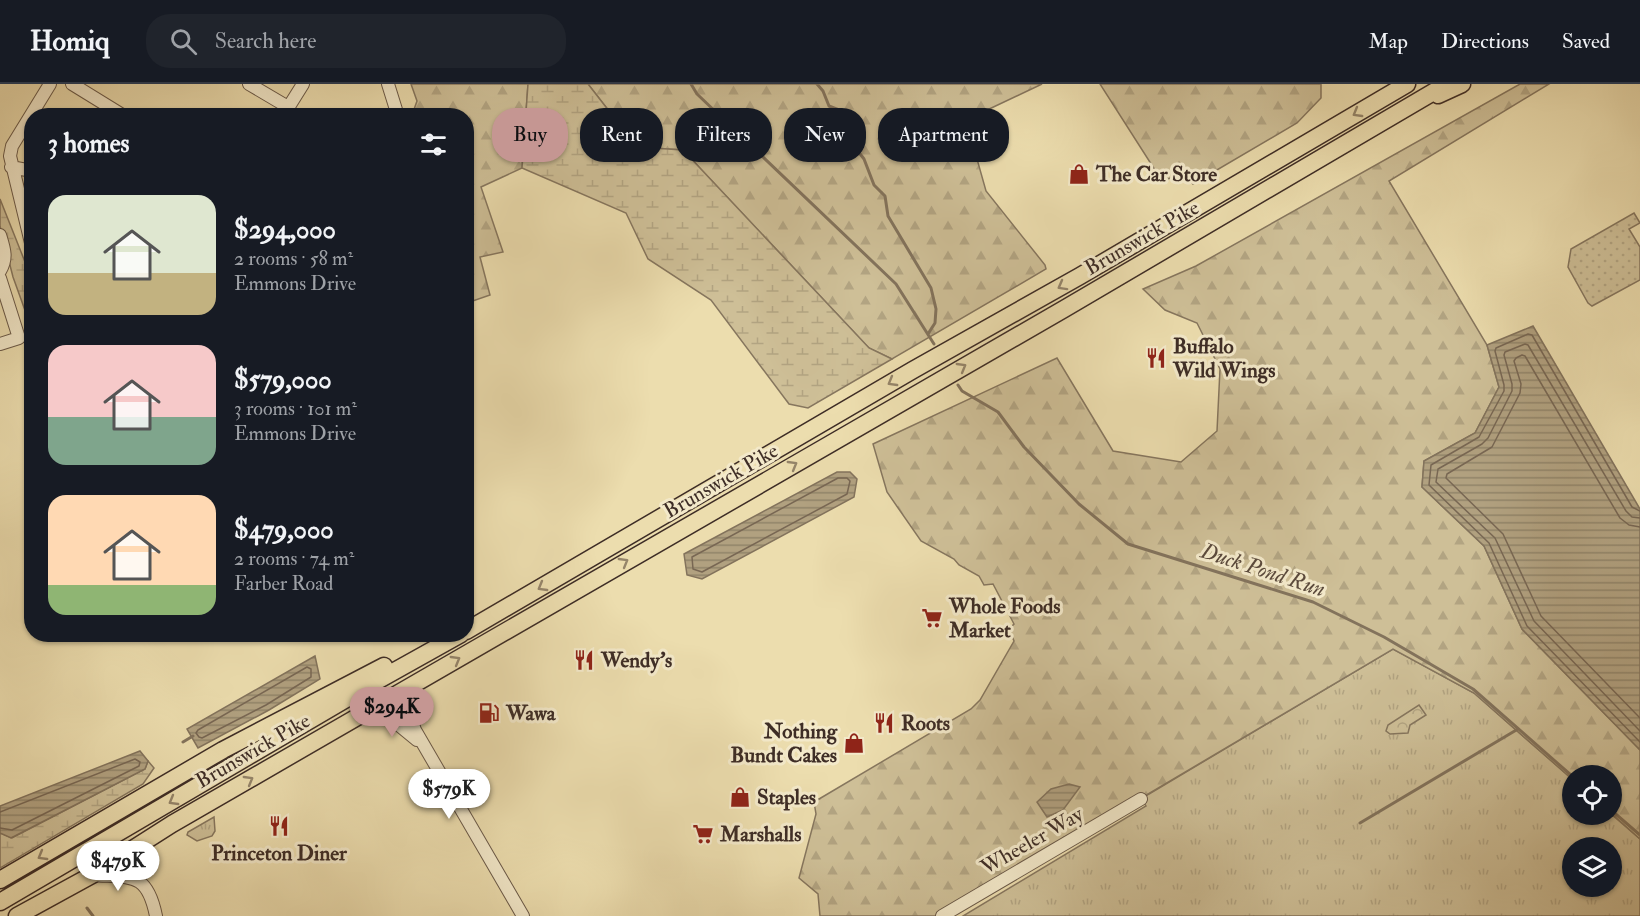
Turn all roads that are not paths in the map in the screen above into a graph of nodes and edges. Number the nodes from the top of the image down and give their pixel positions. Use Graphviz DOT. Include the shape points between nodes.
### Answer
graph roads {
  1 [pos="50,84"];
  2 [pos="72,84"];
  3 [pos="249,84"];
  4 [pos="303,84"];
  5 [pos="388,84"];
  6 [pos="1407,84"];
  7 [pos="1447,84"];
  8 [pos="1462,84"];
  9 [pos="1412,106"];
  10 [pos="35,108"];
  11 [pos="111,108"];
  12 [pos="281,108"];
  13 [pos="287,108"];
  14 [pos="396,108"];
  15 [pos="24,126"];
  16 [pos="11,167"];
  17 [pos="24,169"];
  18 [pos="24,217"];
  19 [pos="0,235"];
  20 [pos="0,271"];
  21 [pos="0,279"];
  22 [pos="0,344"];
  23 [pos="474,627"];
  24 [pos="444,642"];
  25 [pos="448,642"];
  26 [pos="411,686"];
  27 [pos="369,710"];
  28 [pos="425,747"];
  29 [pos="1141,800"];
  30 [pos="92,875"];
  31 [pos="0,880"];
  32 [pos="0,902"];
  33 [pos="17,916"];
  34 [pos="156,916"];
  35 [pos="523,916"];
  36 [pos="942,916"];
  1 -- 10 [label="street"];
  2 -- 11 [label="street"];
  3 -- 12 [label="street"];
  4 -- 13 [label="street"];
  5 -- 14 [label="street"];
  6 -- 23 [label="highway, Brunswick Pike, one-way"];
  7 -- 9 [label="highway, Brunswick Pike"];
  8 -- 9 [label="highway"];
  26 -- 9 [label="highway, Brunswick Pike, one-way"];
  15 -- 16 [label="street" via="12,146"];
  16 -- 17 [label="street"];
  16 -- 18 [label="street"];
  19 -- 20 [label="street" via="5,252"];
  21 -- 22 [label="street" via="19,338"];
  24 -- 31 [label="highway, one-way" via="379,668 296,710"];
  25 -- 32 [label="highway, Brunswick Pike, one-way"];
  26 -- 27 [label="highway, Brunswick Pike"];
  26 -- 28 [label="street" via="408,710"];
  27 -- 28 [label="street" via="389,717"];
  30 -- 27 [label="highway, Brunswick Pike, one-way"];
  28 -- 35 [label="street"];
  29 -- 36 [label="street, Wheeler Way"];
  30 -- 33 [label="highway, Brunswick Pike"];
  30 -- 34 [label="street" via="134,878 147,887"];
}
